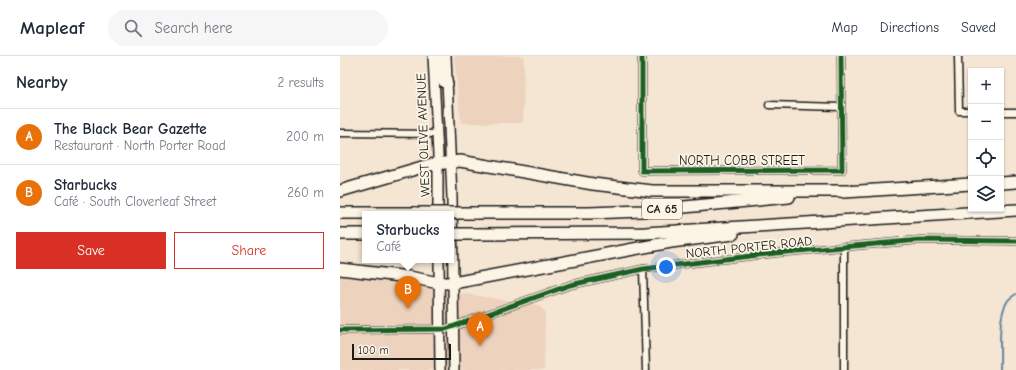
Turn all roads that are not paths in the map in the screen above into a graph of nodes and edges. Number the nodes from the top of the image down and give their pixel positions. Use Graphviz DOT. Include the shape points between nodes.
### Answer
graph roads {
  1 [pos="433,56"];
  2 [pos="438,56"];
  3 [pos="446,56"];
  4 [pos="642,56"];
  5 [pos="841,56"];
  6 [pos="958,56"];
  7 [pos="448,84"];
  8 [pos="769,105"];
  9 [pos="841,107"];
  10 [pos="968,111"];
  11 [pos="1004,112"];
  12 [pos="1016,112"];
  13 [pos="340,133"];
  14 [pos="437,134"];
  15 [pos="451,162"];
  16 [pos="438,163"];
  17 [pos="1016,182"];
  18 [pos="1004,183"];
  19 [pos="968,184"];
  20 [pos="850,191"];
  21 [pos="340,192"];
  22 [pos="1016,210"];
  23 [pos="438,211"];
  24 [pos="452,211"];
  25 [pos="340,213"];
  26 [pos="362,213"];
  27 [pos="454,213"];
  28 [pos="857,219"];
  29 [pos="340,234"];
  30 [pos="362,234"];
  31 [pos="454,234"];
  32 [pos="1016,241"];
  33 [pos="844,248"];
  34 [pos="439,263"];
  35 [pos="453,263"];
  36 [pos="340,269"];
  37 [pos="643,269"];
  38 [pos="439,283"];
  39 [pos="453,283"];
  40 [pos="446,329"];
  41 [pos="340,330"];
  42 [pos="440,370"];
  43 [pos="454,370"];
  44 [pos="646,370"];
  45 [pos="844,370"];
  1 -- 14 [label="main road, WEST OLIVE AVENUE"];
  2 -- 7 [label="main road" via="441,78"];
  3 -- 7 [label="main road, WEST OLIVE AVENUE"];
  4 -- 9 [label="street, NORTH COBB STREET" via="642,171 842,170"];
  5 -- 9 [label="street"];
  6 -- 10 [label="street" via="958,111"];
  7 -- 15 [label="main road, WEST OLIVE AVENUE"];
  8 -- 9 [label="street"];
  11 -- 12 [label="street"];
  13 -- 14 [label="street"];
  14 -- 16 [label="main road, WEST OLIVE AVENUE"];
  15 -- 16 [label="highway"];
  15 -- 20 [label="highway" via="467,162 593,184 652,190"];
  15 -- 24 [label="main road, WEST OLIVE AVENUE"];
  16 -- 21 [label="highway"];
  16 -- 23 [label="main road, WEST OLIVE AVENUE"];
  17 -- 18 [label="highway"];
  19 -- 20 [label="highway, CA 65"];
  20 -- 27 [label="highway, CA 65, bridge" via="589,213"];
  22 -- 28 [label="highway, CA 65"];
  25 -- 26 [label="highway, CA 65, bridge"];
  28 -- 31 [label="highway, CA 65, bridge" via="645,232"];
  28 -- 39 [label="highway" via="813,227 671,242"];
  29 -- 30 [label="highway"];
  32 -- 33 [label="street, NORTH PORTER ROAD" via="920,240"];
  33 -- 37 [label="street, NORTH PORTER ROAD" via="776,253"];
  33 -- 45 [label="street"];
  34 -- 38 [label="main road, WEST OLIVE AVENUE"];
  35 -- 39 [label="main road, WEST OLIVE AVENUE"];
  36 -- 38 [label="highway"];
  37 -- 40 [label="street, NORTH PORTER ROAD" via="570,285"];
  37 -- 44 [label="street"];
  38 -- 39 [label="highway"];
  38 -- 40 [label="main road, WEST OLIVE AVENUE"];
  39 -- 40 [label="main road, WEST OLIVE AVENUE"];
  40 -- 41 [label="street"];
  40 -- 42 [label="main road, WEST OLIVE AVENUE"];
  40 -- 43 [label="main road, WEST OLIVE AVENUE"];
}
